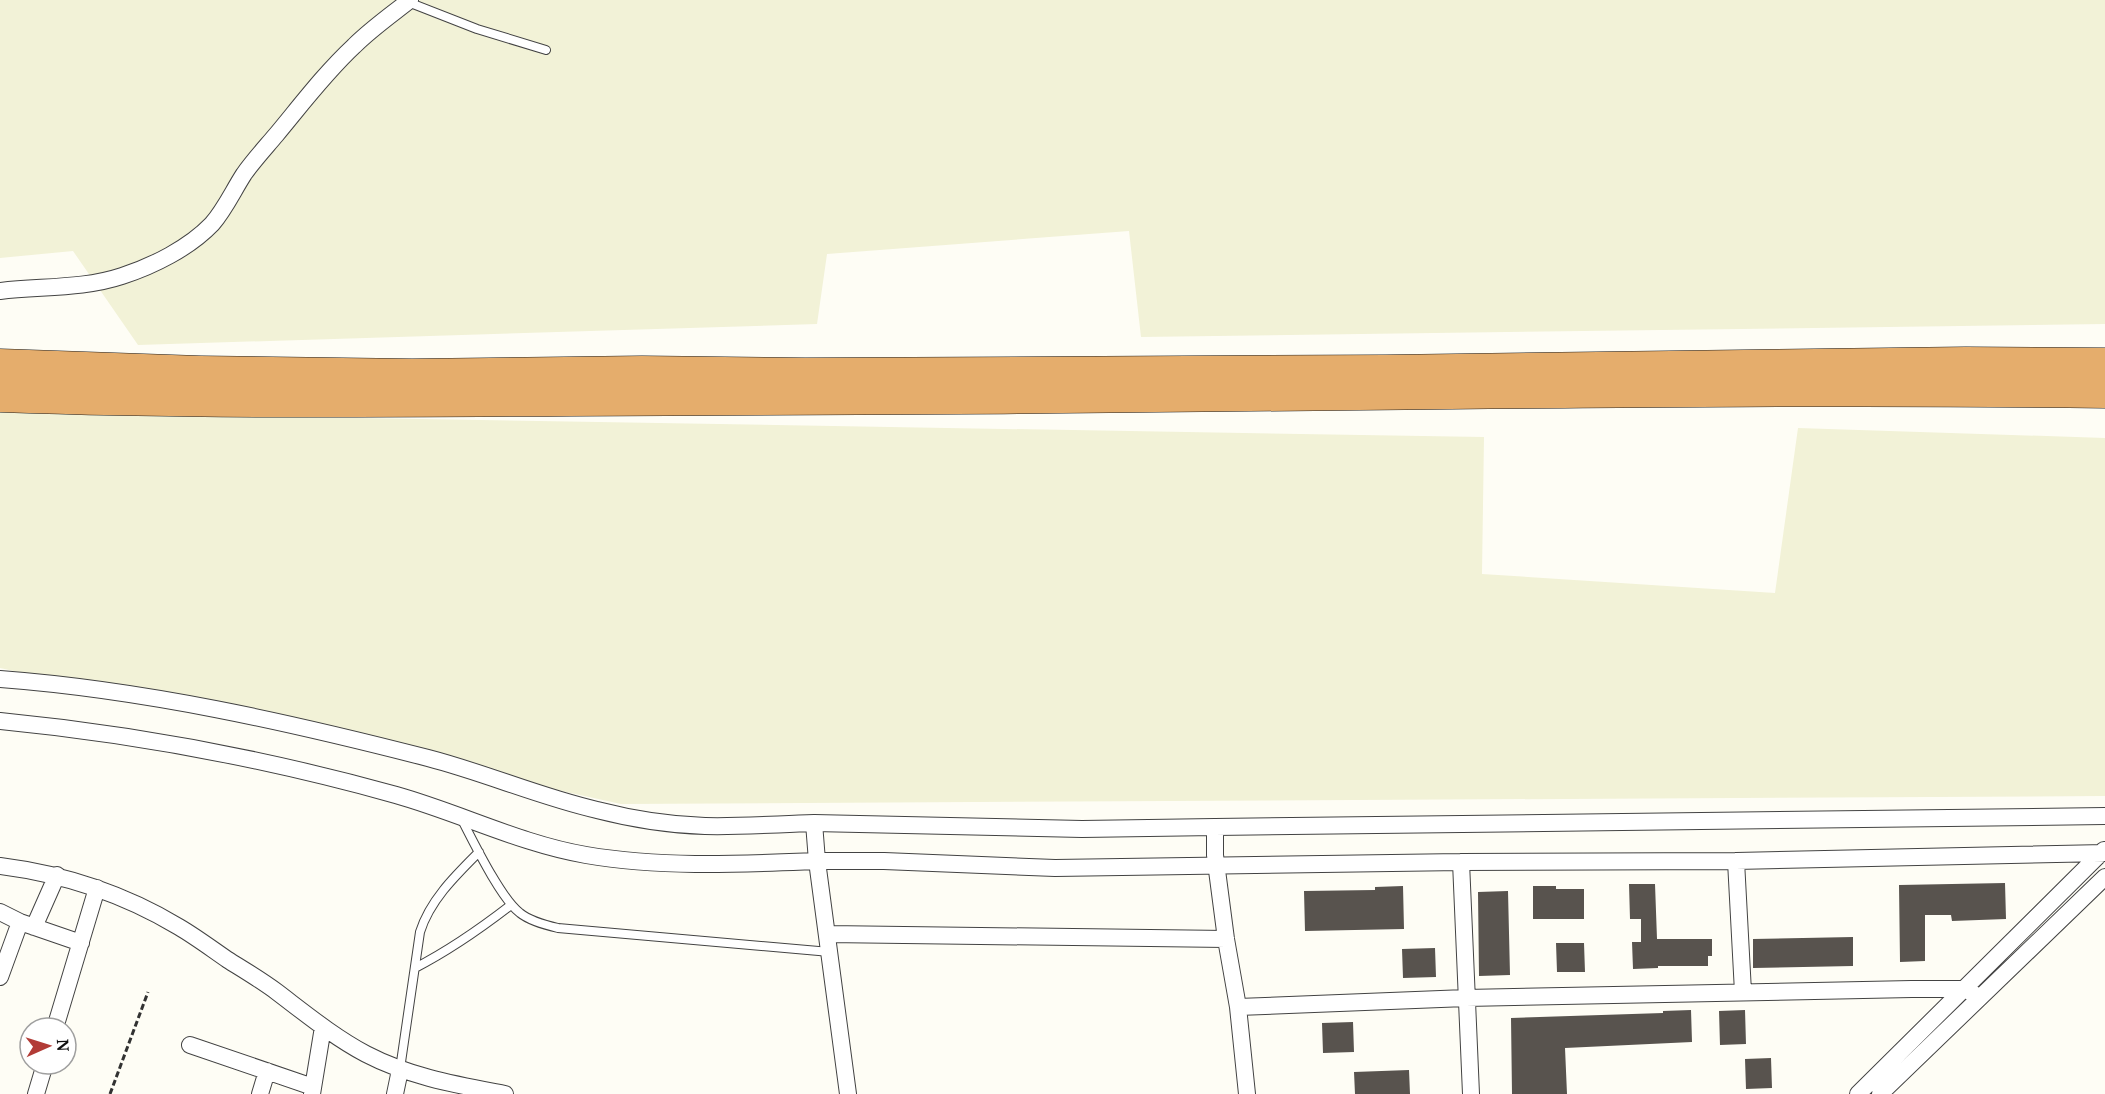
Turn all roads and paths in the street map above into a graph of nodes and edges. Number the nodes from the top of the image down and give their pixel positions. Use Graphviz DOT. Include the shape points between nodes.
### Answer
graph roads {
  1 [pos="409,1"];
  2 [pos="546,50"];
  3 [pos="0,291"];
  4 [pos="2105,364"];
  5 [pos="0,365"];
  6 [pos="2105,392"];
  7 [pos="0,396"];
  8 [pos="0,679"];
  9 [pos="0,721"];
  10 [pos="460,815"];
  11 [pos="2105,816"];
  12 [pos="814,823"];
  13 [pos="1215,827"];
  14 [pos="479,852"];
  15 [pos="2104,852"];
  16 [pos="817,861"];
  17 [pos="1736,861"];
  18 [pos="1461,862"];
  19 [pos="0,866"];
  20 [pos="1218,867"];
  21 [pos="57,875"];
  22 [pos="2105,877"];
  23 [pos="97,888"];
  24 [pos="511,904"];
  25 [pos="0,912"];
  26 [pos="27,925"];
  27 [pos="828,934"];
  28 [pos="1226,939"];
  29 [pos="81,943"];
  30 [pos="830,952"];
  31 [pos="415,968"];
  32 [pos="0,977"];
  33 [pos="148,992"];
  34 [pos="1743,992"];
  35 [pos="1972,993"];
  36 [pos="1466,998"];
  37 [pos="1238,1007"];
  38 [pos="59,1016"];
  39 [pos="323,1027"];
  40 [pos="190,1045"];
  41 [pos="400,1070"];
  42 [pos="267,1071"];
  43 [pos="41,1076"];
  44 [pos="312,1090"];
  45 [pos="36,1094"];
  46 [pos="110,1094"];
  47 [pos="260,1094"];
  48 [pos="395,1094"];
  49 [pos="505,1094"];
  50 [pos="848,1094"];
  51 [pos="1247,1094"];
  52 [pos="1471,1094"];
  53 [pos="1858,1094"];
  54 [pos="1880,1094"];
  1 -- 2 [label="lane"];
  1 -- 3 [label="street" via="340,59 244,174 204,232 165,257 122,277 81,285"];
  4 -- 5 [label="highway" via="412,375"];
  6 -- 7 [label="highway" via="1694,391 411,401"];
  8 -- 12 [label="street" via="154,698 308,728 476,771 571,804 641,819 705,826"];
  9 -- 10 [label="street" via="87,730 256,759"];
  10 -- 14 [label="lane"];
  10 -- 16 [label="street" via="551,848 639,862 711,865"];
  11 -- 13 [label="street"];
  12 -- 13 [label="street" via="1082,829"];
  12 -- 16 [label="street"];
  13 -- 20 [label="street"];
  14 -- 24 [label="lane"];
  14 -- 31 [label="lane" via="445,888 423,921"];
  15 -- 17 [label="street"];
  15 -- 35 [label="street"];
  16 -- 20 [label="street" via="1055,868"];
  16 -- 27 [label="street"];
  17 -- 18 [label="street"];
  17 -- 34 [label="street"];
  18 -- 20 [label="street"];
  18 -- 36 [label="street"];
  19 -- 21 [label="street"];
  20 -- 28 [label="street"];
  21 -- 23 [label="street"];
  21 -- 26 [label="street"];
  22 -- 35 [label="street"];
  23 -- 29 [label="street"];
  23 -- 39 [label="street" via="180,927"];
  24 -- 30 [label="lane" via="529,918 558,928"];
  24 -- 31 [label="lane" via="467,938"];
  25 -- 26 [label="street"];
  26 -- 29 [label="street"];
  26 -- 32 [label="street"];
  27 -- 28 [label="street"];
  27 -- 30 [label="street"];
  28 -- 37 [label="street"];
  29 -- 38 [label="street"];
  30 -- 50 [label="street"];
  31 -- 41 [label="lane"];
  33 -- 46 [label="path"];
  34 -- 35 [label="street"];
  34 -- 36 [label="street"];
  35 -- 53 [label="street"];
  35 -- 54 [label="street"];
  36 -- 37 [label="street"];
  36 -- 52 [label="street"];
  37 -- 51 [label="street"];
  39 -- 41 [label="street" via="365,1054"];
  39 -- 44 [label="street"];
  40 -- 42 [label="street"];
  41 -- 48 [label="street"];
  41 -- 49 [label="street"];
  42 -- 44 [label="street"];
  42 -- 47 [label="street"];
  43 -- 45 [label="street"];
}
